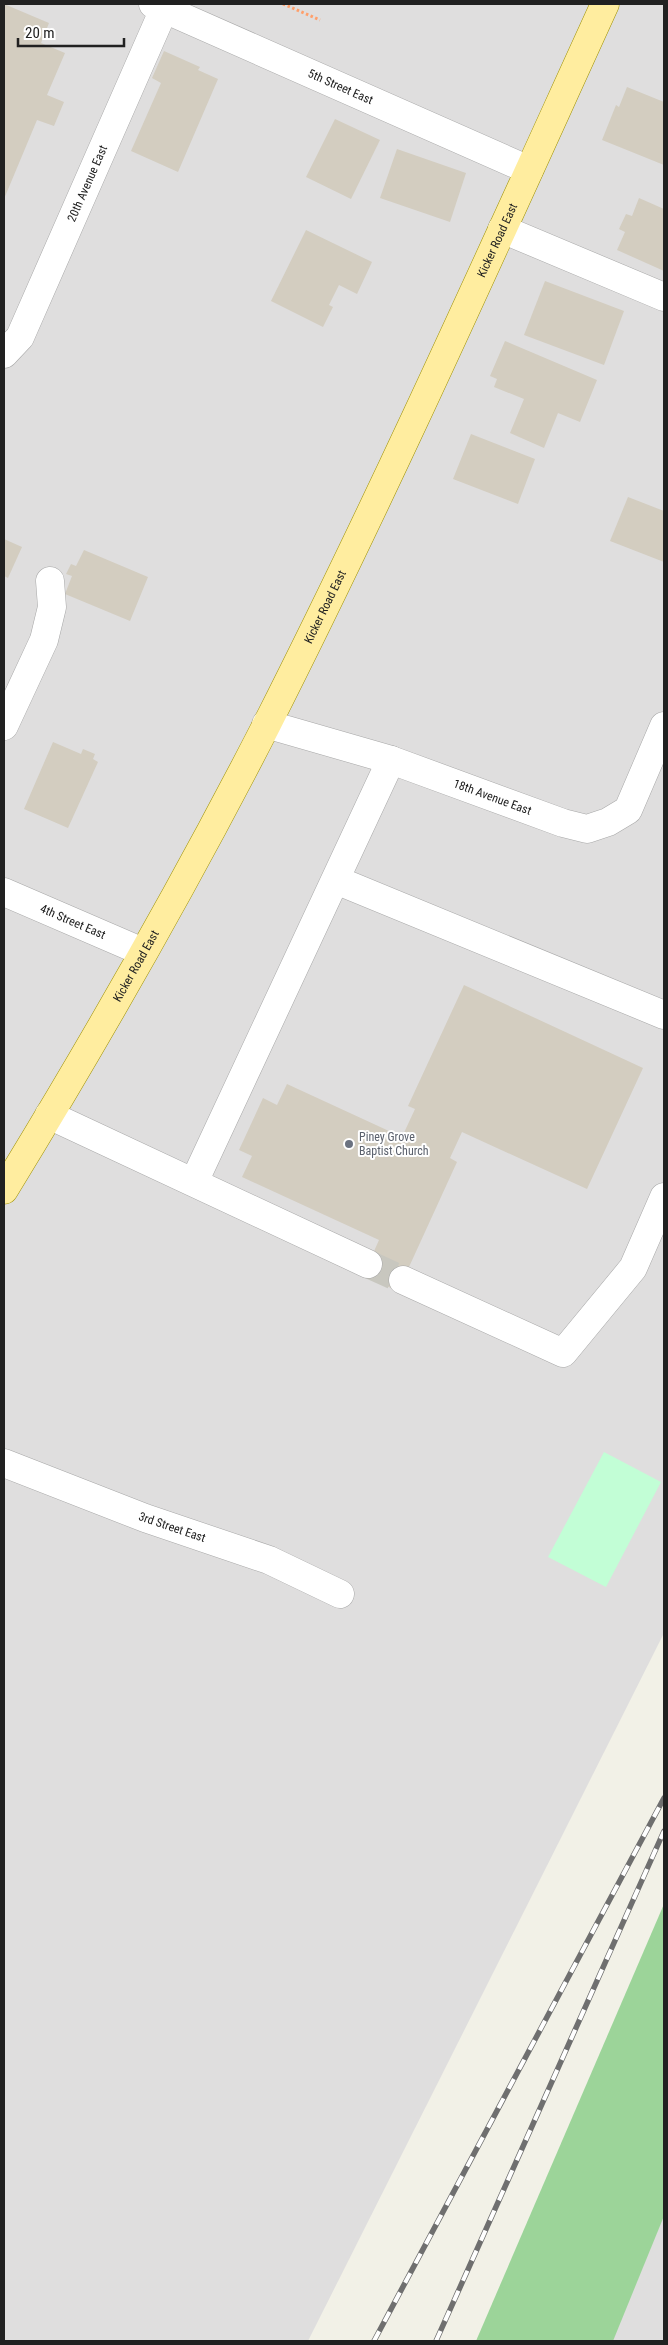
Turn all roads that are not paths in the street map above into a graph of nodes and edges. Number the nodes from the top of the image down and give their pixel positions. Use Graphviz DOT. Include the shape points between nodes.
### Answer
graph roads {
  1 [pos="605,4"];
  2 [pos="159,6"];
  3 [pos="529,170"];
  4 [pos="502,229"];
  5 [pos="664,296"];
  6 [pos="4,354"];
  7 [pos="50,581"];
  8 [pos="266,724"];
  9 [pos="4,726"];
  10 [pos="664,726"];
  11 [pos="391,760"];
  12 [pos="336,880"];
  13 [pos="4,892"];
  14 [pos="143,952"];
  15 [pos="664,1015"];
  16 [pos="49,1115"];
  17 [pos="194,1182"];
  18 [pos="4,1190"];
  19 [pos="664,1197"];
  20 [pos="368,1264"];
  21 [pos="404,1280"];
  22 [pos="4,1463"];
  23 [pos="340,1594"];
  1 -- 3 [label="main road, Kicker Road East"];
  2 -- 3 [label="street, 5th Street East"];
  2 -- 6 [label="street, 20th Avenue East" via="20,338"];
  3 -- 4 [label="main road, Kicker Road East"];
  4 -- 5 [label="street"];
  4 -- 8 [label="main road, Kicker Road East" via="462,321"];
  7 -- 9 [label="street" via="52,607 44,640"];
  8 -- 11 [label="street, 18th Avenue East"];
  8 -- 14 [label="main road, Kicker Road East"];
  10 -- 11 [label="street, 18th Avenue East" via="628,810 587,829 564,824"];
  11 -- 12 [label="street"];
  12 -- 15 [label="street"];
  12 -- 17 [label="street"];
  13 -- 14 [label="street, 4th Street East"];
  14 -- 16 [label="main road, Kicker Road East"];
  16 -- 17 [label="street"];
  16 -- 18 [label="main road, Kicker Road East"];
  17 -- 20 [label="street"];
  19 -- 21 [label="street" via="633,1268 563,1353"];
  22 -- 23 [label="street, 3rd Street East" via="145,1518 269,1560"];
}
